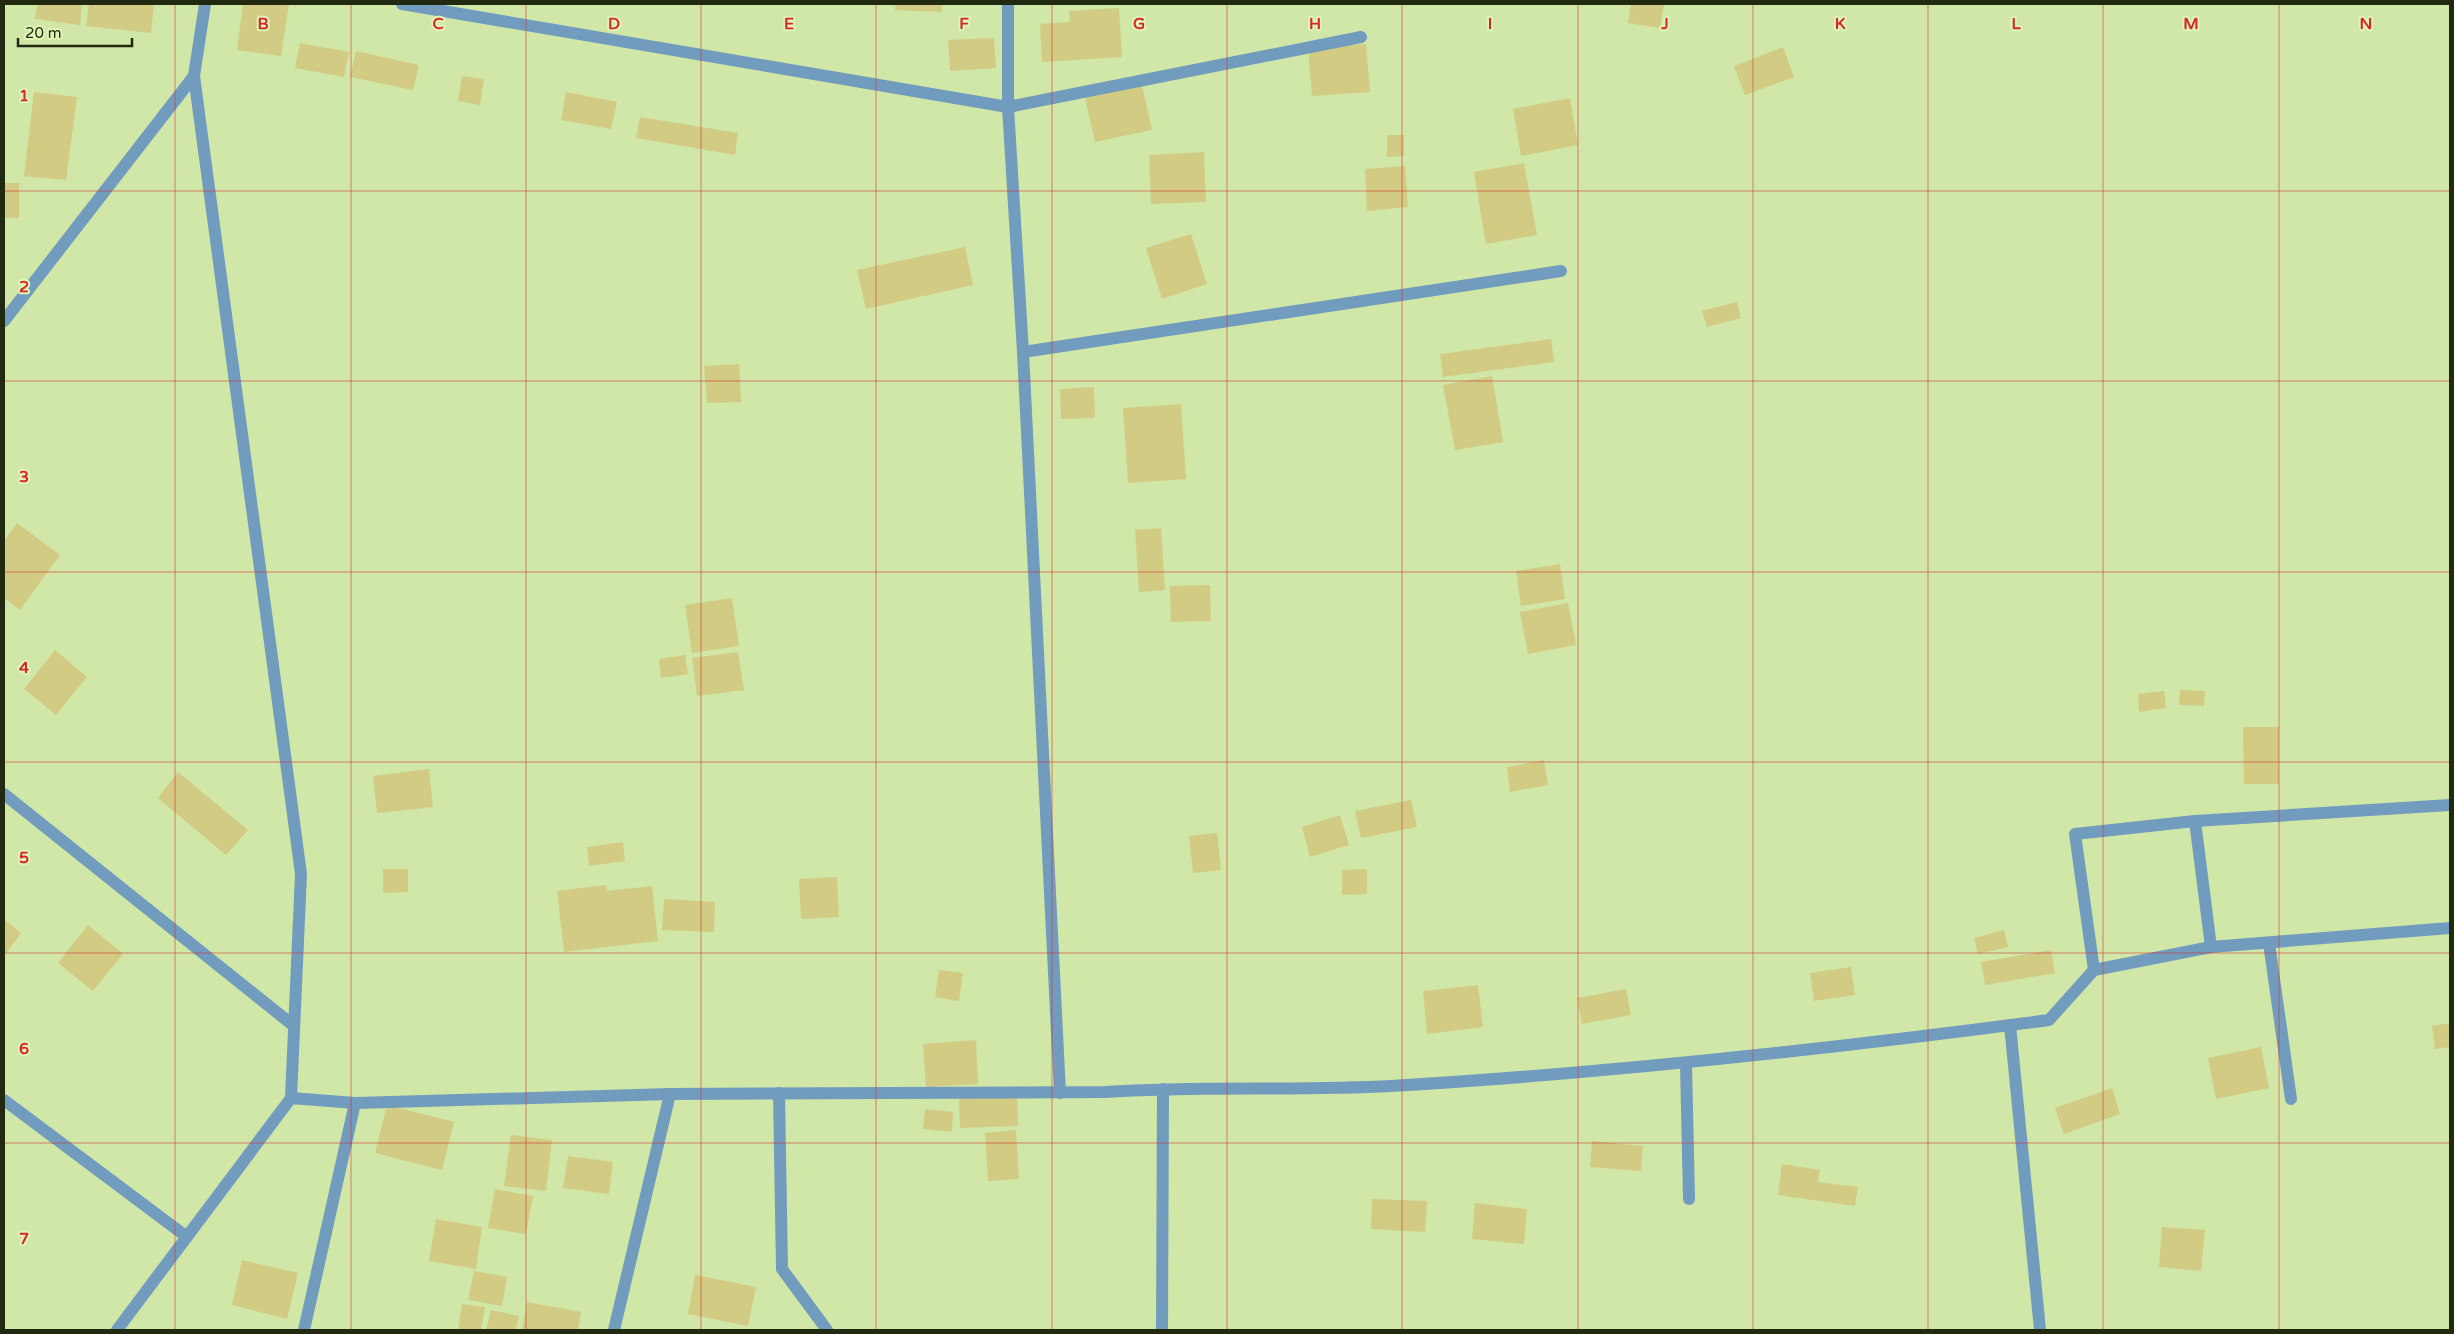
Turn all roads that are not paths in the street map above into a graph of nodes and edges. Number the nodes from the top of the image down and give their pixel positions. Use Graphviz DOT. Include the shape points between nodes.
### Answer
graph roads {
  1 [pos="205,4"];
  2 [pos="402,4"];
  3 [pos="1008,4"];
  4 [pos="1361,37"];
  5 [pos="194,76"];
  6 [pos="1008,107"];
  7 [pos="1561,271"];
  8 [pos="4,321"];
  9 [pos="1023,352"];
  10 [pos="4,794"];
  11 [pos="2450,805"];
  12 [pos="2195,821"];
  13 [pos="2450,928"];
  14 [pos="2269,943"];
  15 [pos="2211,947"];
  16 [pos="2094,970"];
  17 [pos="2010,1025"];
  18 [pos="294,1026"];
  19 [pos="1686,1064"];
  20 [pos="1163,1088"];
  21 [pos="779,1093"];
  22 [pos="1060,1093"];
  23 [pos="670,1094"];
  24 [pos="291,1098"];
  25 [pos="2291,1099"];
  26 [pos="4,1100"];
  27 [pos="355,1103"];
  28 [pos="1689,1199"];
  29 [pos="187,1237"];
  30 [pos="117,1330"];
  31 [pos="304,1330"];
  32 [pos="614,1330"];
  33 [pos="827,1330"];
  34 [pos="1162,1330"];
  35 [pos="2040,1330"];
  1 -- 5 [label="street"];
  2 -- 6 [label="street"];
  3 -- 6 [label="street"];
  4 -- 6 [label="street"];
  5 -- 8 [label="street"];
  5 -- 18 [label="street" via="301,874"];
  6 -- 9 [label="street"];
  7 -- 9 [label="street"];
  9 -- 22 [label="street"];
  10 -- 18 [label="street"];
  11 -- 12 [label="street"];
  12 -- 15 [label="street"];
  12 -- 16 [label="street" via="2075,834"];
  13 -- 14 [label="street"];
  14 -- 15 [label="street"];
  14 -- 25 [label="street"];
  15 -- 16 [label="street"];
  16 -- 17 [label="street" via="2049,1020"];
  17 -- 19 [label="street"];
  17 -- 35 [label="street"];
  18 -- 24 [label="street"];
  19 -- 20 [label="street" via="1388,1086"];
  19 -- 28 [label="street"];
  20 -- 22 [label="street"];
  20 -- 34 [label="street"];
  21 -- 22 [label="street"];
  21 -- 23 [label="street"];
  21 -- 33 [label="street" via="782,1269"];
  23 -- 27 [label="street"];
  23 -- 32 [label="street"];
  24 -- 27 [label="street"];
  24 -- 29 [label="street"];
  26 -- 29 [label="street"];
  27 -- 31 [label="street"];
  29 -- 30 [label="street"];
}
